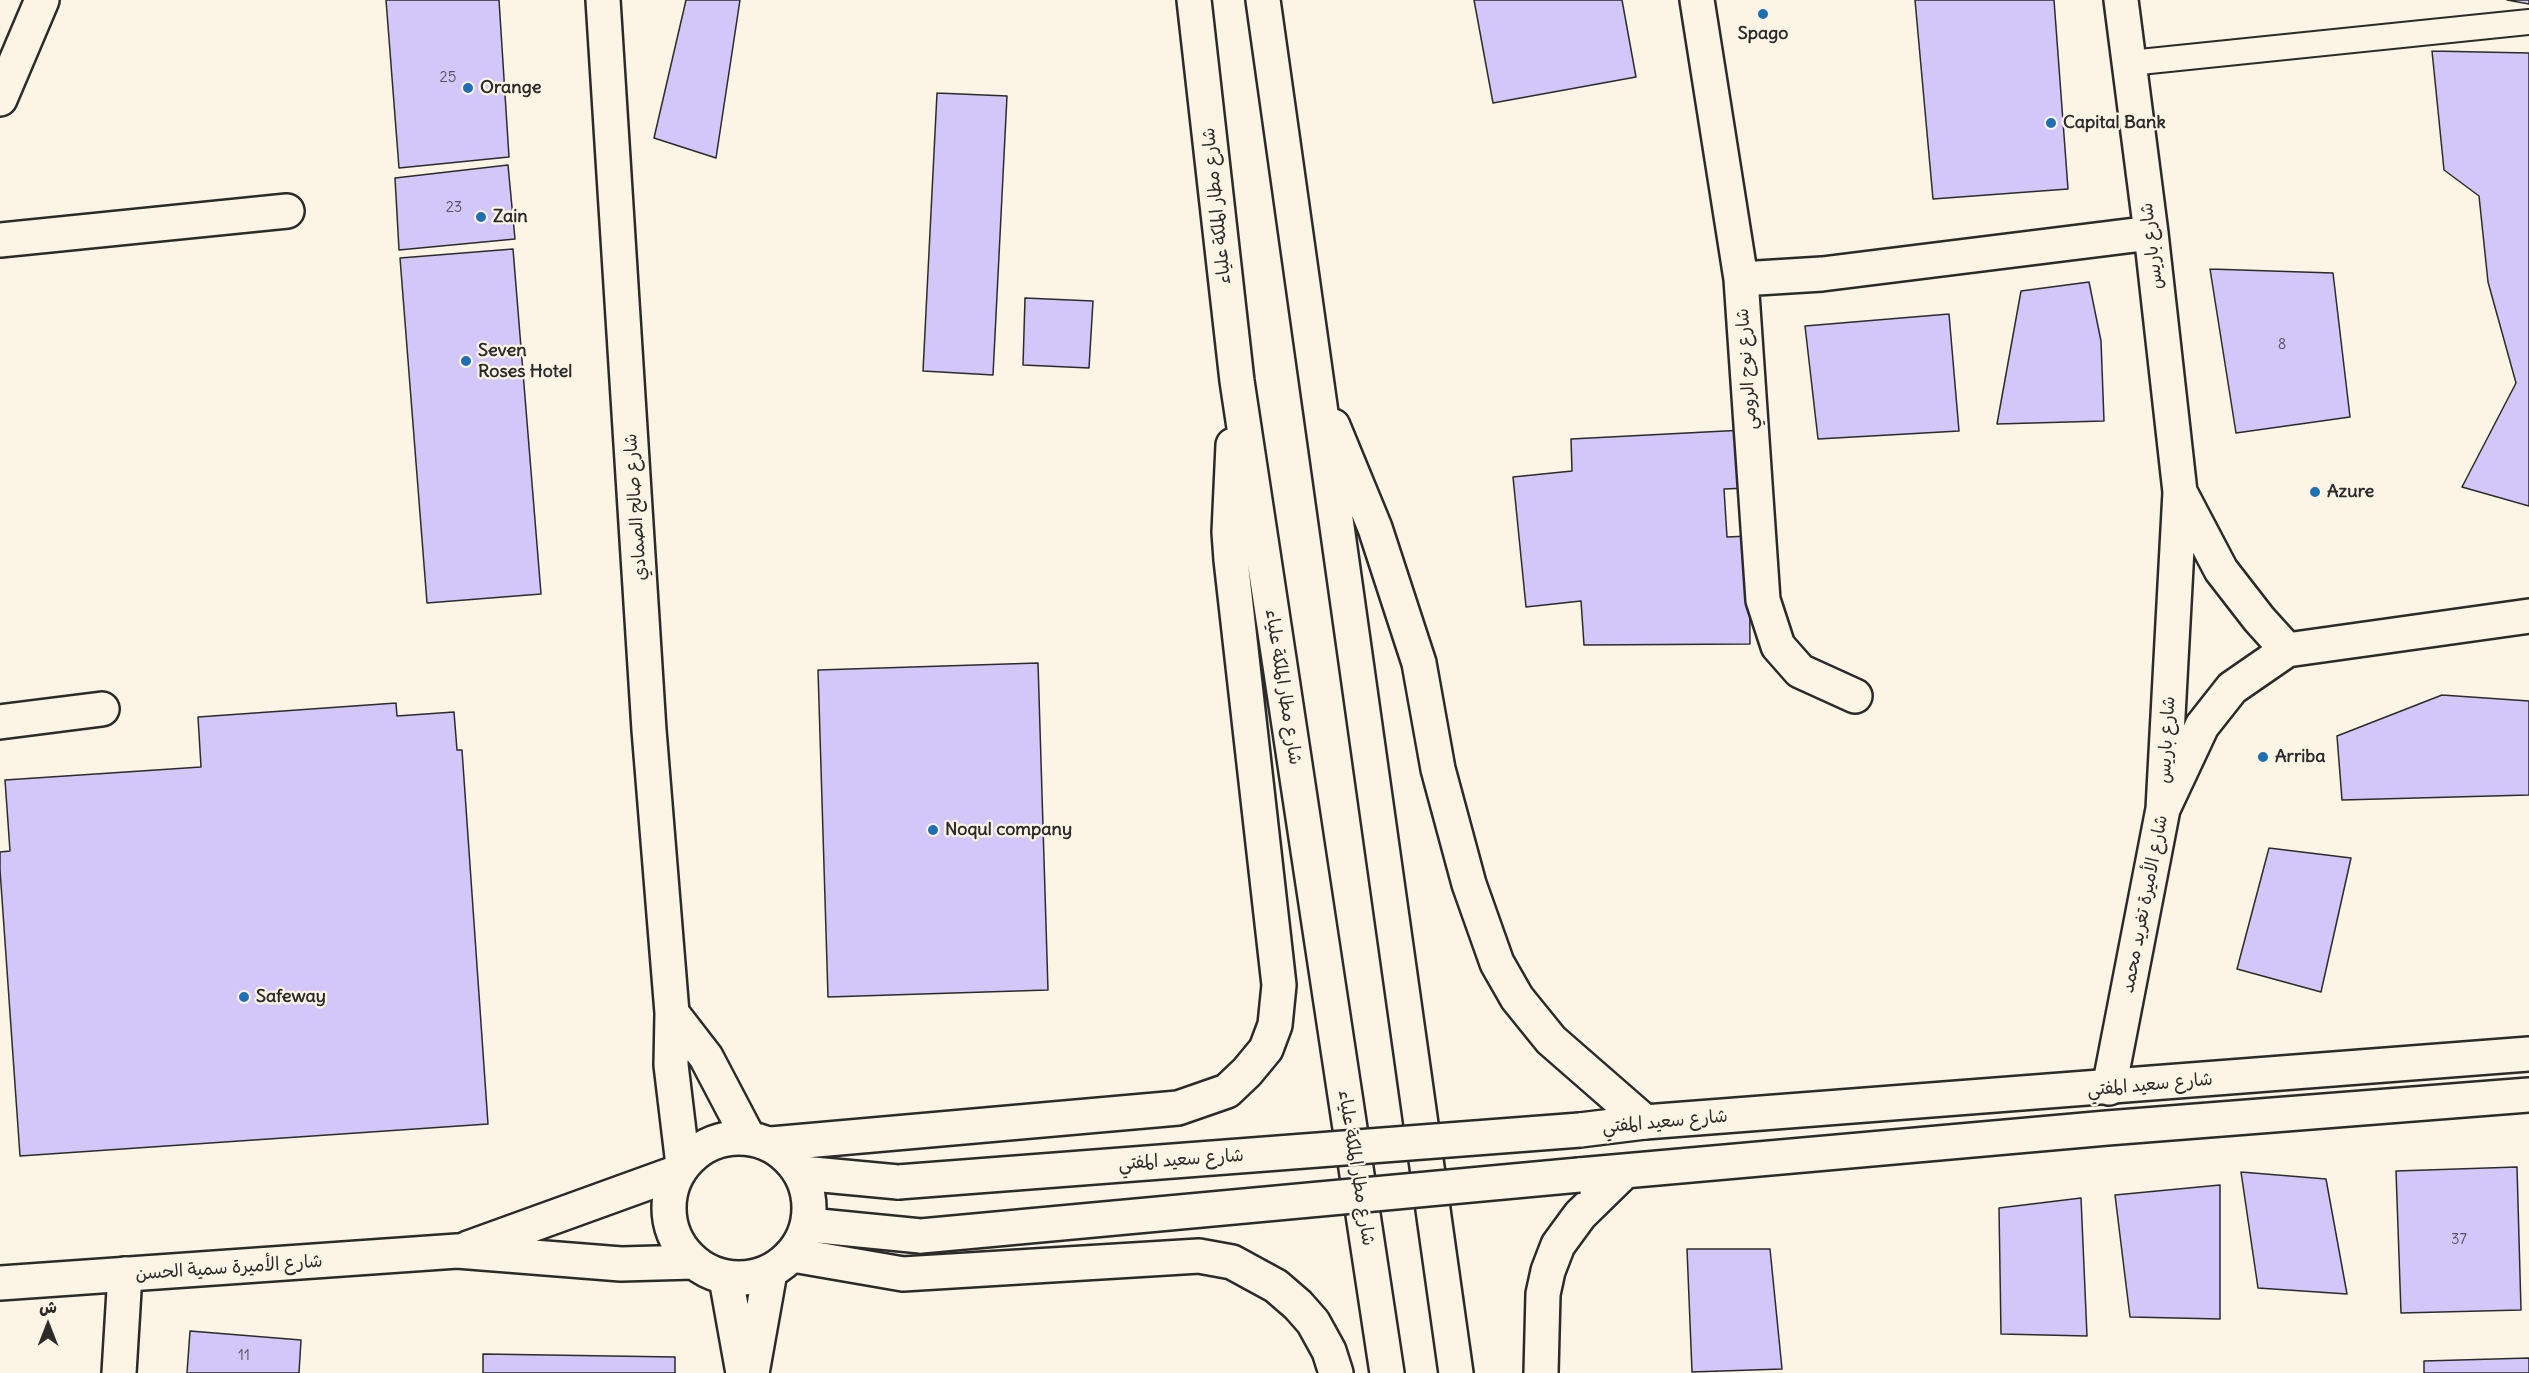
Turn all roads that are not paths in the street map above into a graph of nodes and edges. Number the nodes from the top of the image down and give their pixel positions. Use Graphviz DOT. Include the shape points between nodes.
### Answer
graph roads {
  1 [pos="42,0"];
  2 [pos="603,0"];
  3 [pos="1194,0"];
  4 [pos="1263,0"];
  5 [pos="1697,0"];
  6 [pos="2121,0"];
  7 [pos="2529,22"];
  8 [pos="2130,63"];
  9 [pos="0,99"];
  10 [pos="288,211"];
  11 [pos="2151,233"];
  12 [pos="0,240"];
  13 [pos="1741,279"];
  14 [pos="1237,381"];
  15 [pos="1316,386"];
  16 [pos="2180,492"];
  17 [pos="2529,616"];
  18 [pos="2287,650"];
  19 [pos="1855,696"];
  20 [pos="102,710"];
  21 [pos="0,722"];
  22 [pos="2163,809"];
  23 [pos="672,1013"];
  24 [pos="2529,1054"];
  25 [pos="2109,1088"];
  26 [pos="2529,1095"];
  27 [pos="1645,1122"];
  28 [pos="759,1141"];
  29 [pos="680,1168"];
  30 [pos="802,1173"];
  31 [pos="1623,1173"];
  32 [pos="809,1225"];
  33 [pos="457,1251"];
  34 [pos="693,1262"];
  35 [pos="781,1264"];
  36 [pos="125,1274"];
  37 [pos="726,1278"];
  38 [pos="0,1283"];
  39 [pos="119,1373"];
  40 [pos="743,1373"];
  41 [pos="752,1373"];
  42 [pos="1336,1373"];
  43 [pos="1387,1373"];
  44 [pos="1456,1373"];
  45 [pos="1541,1373"];
  1 -- 9 [label="main road"];
  2 -- 23 [label="main road, شارع صالح الصمادي"];
  3 -- 14 [label="main road, شارع مطار الملكة علياء"];
  4 -- 15 [label="main road"];
  5 -- 13 [label="main road, شارع نوح الرومي"];
  6 -- 8 [label="main road, شارع باريس"];
  7 -- 8 [label="lane"];
  8 -- 11 [label="main road, شارع باريس"];
  10 -- 12 [label="main road"];
  11 -- 13 [label="main road" via="1822,274"];
  11 -- 16 [label="main road, شارع باريس"];
  13 -- 19 [label="main road, شارع نوح الرومي" via="1763,600 1778,646 1800,671"];
  14 -- 28 [label="main road" via="1230,491 1231,560 1279,985 1275,1025 1266,1049 1227,1091 1178,1108"];
  14 -- 43 [label="main road, شارع مطار الملكة علياء"];
  15 -- 27 [label="main road" via="1357,483 1419,663 1438,769 1469,884 1497,963 1517,998 1551,1040"];
  15 -- 44 [label="main road"];
  16 -- 18 [label="main road, شارع باريس" via="2221,570"];
  16 -- 22 [label="main road, شارع باريس"];
  17 -- 18 [label="main road, شارع الأميرة تغريد محمد"];
  18 -- 22 [label="main road, شارع الأميرة تغريد محمد" via="2232,688 2217,705 2184,760"];
  20 -- 21 [label="main road"];
  22 -- 25 [label="main road, شارع الأميرة تغريد محمد"];
  23 -- 28 [label="main road" via="706,1057"];
  23 -- 29 [label="main road, شارع صالح الصمادي" via="671,1065"];
  24 -- 25 [label="main road, شارع سعيد المفتي"];
  25 -- 27 [label="main road, شارع سعيد المفتي"];
  26 -- 31 [label="main road" via="2107,1128"];
  27 -- 30 [label="main road, شارع سعيد المفتي, bridge" via="898,1182"];
  28 -- 29 [label="main road" via="723,1139 701,1148"];
  28 -- 30 [label="main road"];
  29 -- 33 [label="main road, شارع الأميرة سمية الحسن"];
  29 -- 34 [label="main road" via="669,1195 669,1220 677,1244"];
  30 -- 32 [label="main road" via="810,1198"];
  31 -- 32 [label="main road, bridge" via="921,1236"];
  31 -- 45 [label="main road" via="1580,1215 1558,1245 1543,1294"];
  32 -- 35 [label="main road"];
  33 -- 34 [label="main road, شارع الأميرة سمية الحسن" via="621,1264"];
  33 -- 36 [label="main road, شارع الأميرة سمية الحسن"];
  34 -- 37 [label="main road"];
  35 -- 37 [label="main road" via="748,1279"];
  35 -- 41 [label="main road"];
  35 -- 42 [label="main road" via="903,1274 1199,1257 1232,1262 1276,1286 1298,1305 1324,1341"];
  36 -- 38 [label="main road, شارع الأميرة سمية الحسن"];
  36 -- 39 [label="main road"];
  37 -- 40 [label="main road"];
}
